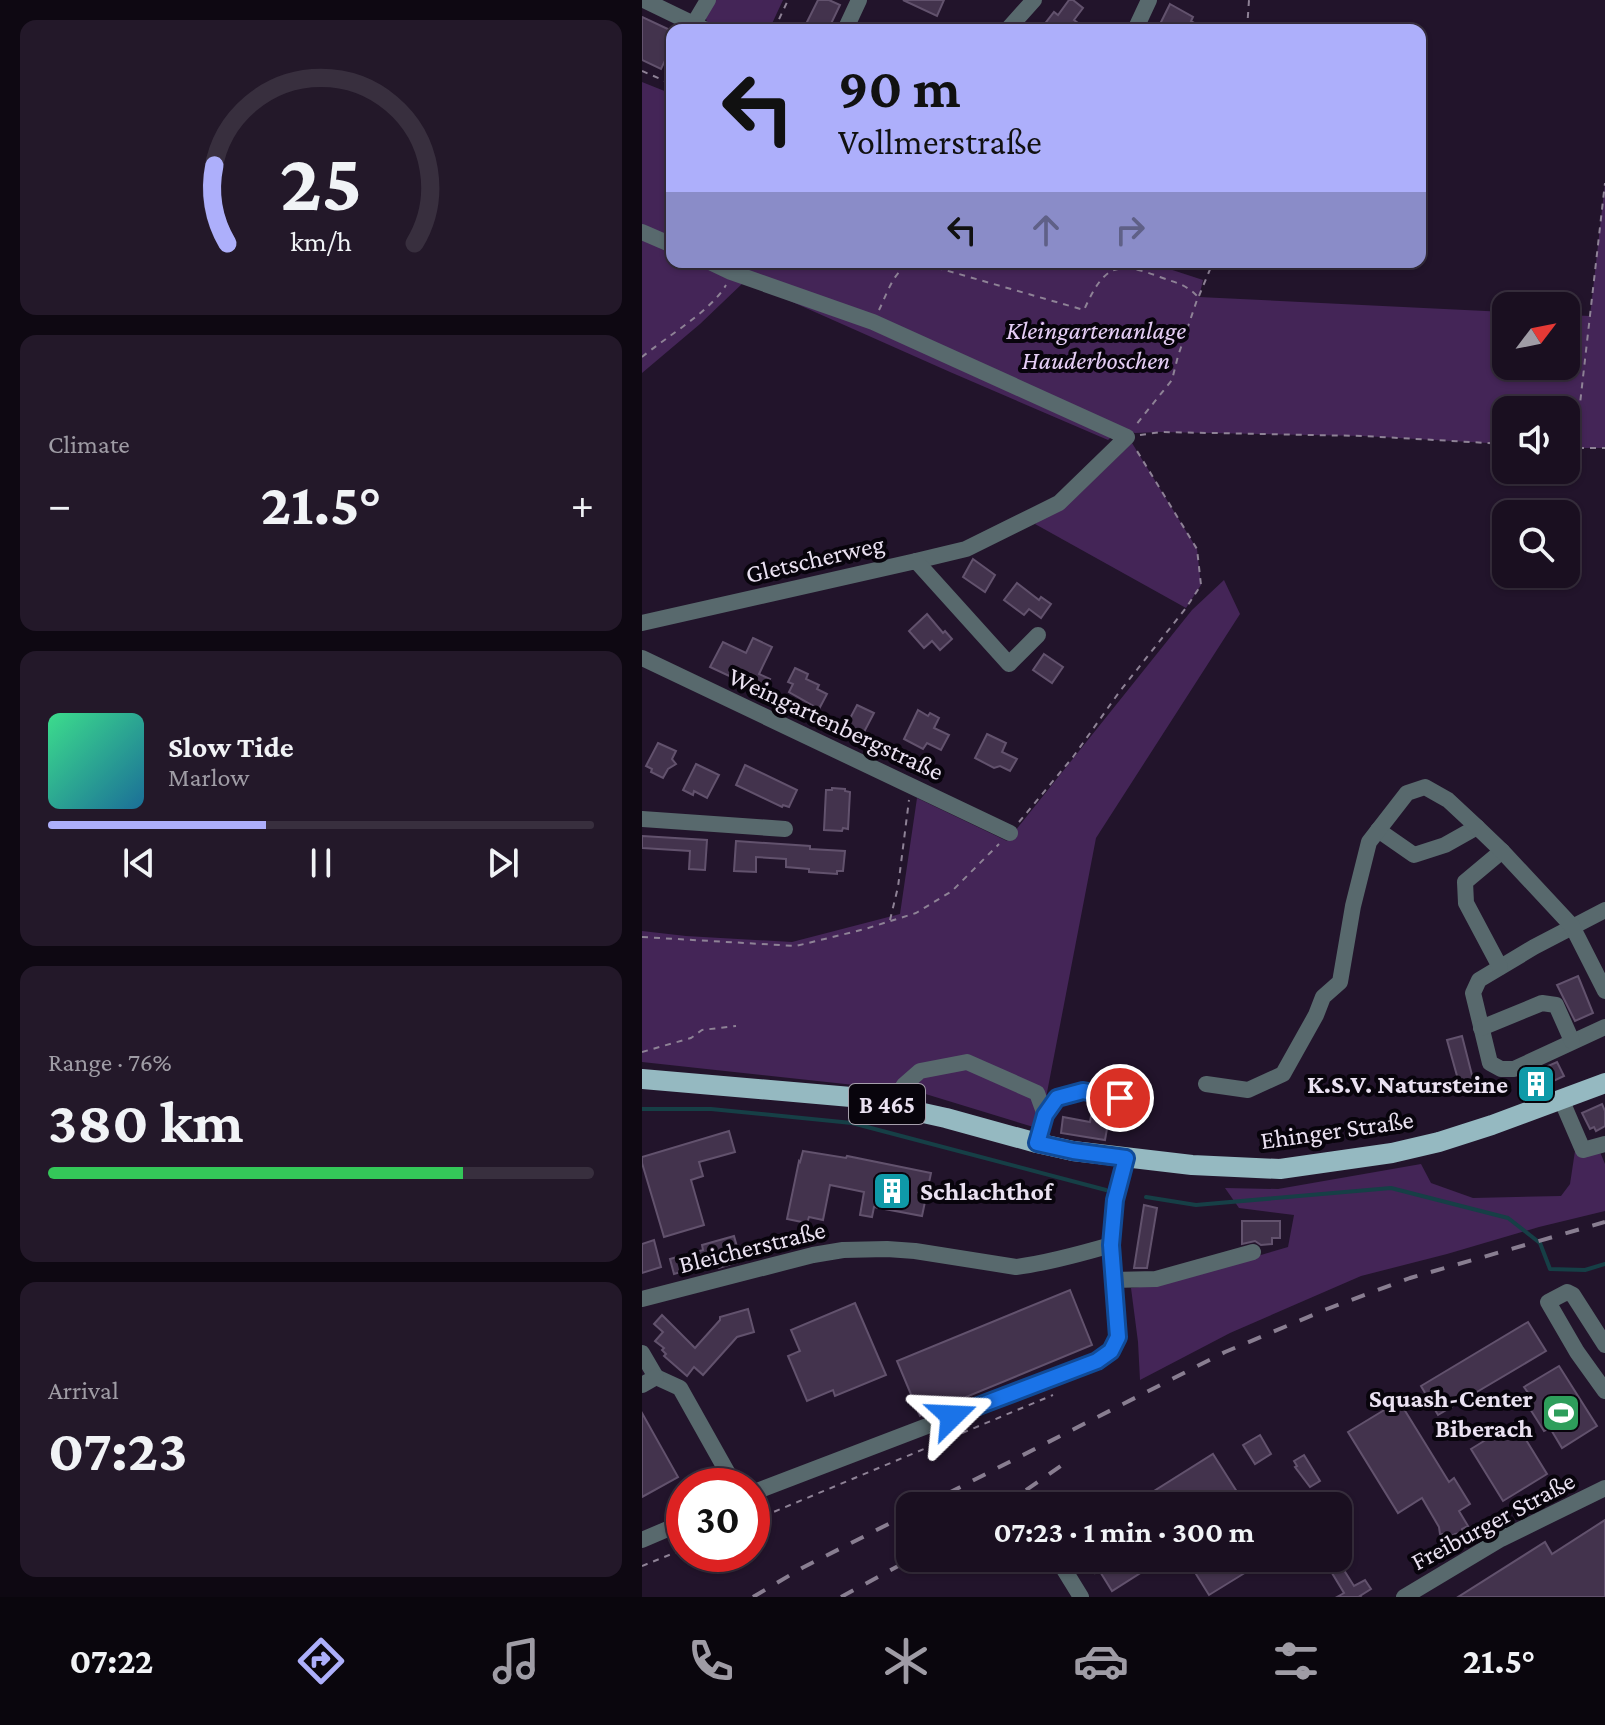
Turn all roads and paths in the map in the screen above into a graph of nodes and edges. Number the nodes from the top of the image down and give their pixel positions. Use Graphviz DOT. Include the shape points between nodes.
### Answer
graph roads {
  1 [pos="644,0"];
  2 [pos="708,0"];
  3 [pos="788,0"];
  4 [pos="859,0"];
  5 [pos="1034,0"];
  6 [pos="1149,0"];
  7 [pos="1249,0"];
  8 [pos="693,24"];
  9 [pos="700,24"];
  10 [pos="777,24"];
  11 [pos="848,24"];
  12 [pos="1012,24"];
  13 [pos="1138,24"];
  14 [pos="1247,24"];
  15 [pos="642,71"];
  16 [pos="666,81"];
  17 [pos="1605,183"];
  18 [pos="642,232"];
  19 [pos="666,242"];
  20 [pos="723,268"];
  21 [pos="901,268"];
  22 [pos="938,268"];
  23 [pos="1117,268"];
  24 [pos="1138,268"];
  25 [pos="1210,268"];
  26 [pos="731,272"];
  27 [pos="1198,297"];
  28 [pos="873,322"];
  29 [pos="642,357"];
  30 [pos="1580,404"];
  31 [pos="1127,437"];
  32 [pos="1492,443"];
  33 [pos="1580,448"];
  34 [pos="1605,448"];
  35 [pos="916,561"];
  36 [pos="642,623"];
  37 [pos="1038,635"];
  38 [pos="642,658"];
  39 [pos="911,786"];
  40 [pos="642,819"];
  41 [pos="1477,827"];
  42 [pos="785,829"];
  43 [pos="1378,830"];
  44 [pos="1010,833"];
  45 [pos="1502,851"];
  46 [pos="1605,910"];
  47 [pos="890,921"];
  48 [pos="1572,926"];
  49 [pos="642,937"];
  50 [pos="1500,967"];
  51 [pos="1605,991"];
  52 [pos="736,1026"];
  53 [pos="1605,1027"];
  54 [pos="1481,1028"];
  55 [pos="1572,1041"];
  56 [pos="642,1052"];
  57 [pos="642,1079"];
  58 [pos="1605,1083"];
  59 [pos="1206,1084"];
  60 [pos="1120,1098"];
  61 [pos="1561,1099"];
  62 [pos="891,1105"];
  63 [pos="1041,1129"];
  64 [pos="1605,1144"];
  65 [pos="1126,1158"];
  66 [pos="1111,1245"];
  67 [pos="1253,1252"];
  68 [pos="1112,1280"];
  69 [pos="642,1299"];
  70 [pos="1605,1345"];
  71 [pos="642,1353"];
  72 [pos="649,1381"];
  73 [pos="1604,1388"];
  74 [pos="1052,1396"];
  75 [pos="725,1468"];
  76 [pos="770,1486"];
  77 [pos="1605,1488"];
  78 [pos="770,1514"];
  79 [pos="666,1530"];
  80 [pos="642,1540"];
  81 [pos="666,1556"];
  82 [pos="642,1566"];
  83 [pos="1066,1572"];
  84 [pos="1081,1597"];
  85 [pos="1404,1597"];
  1 -- 8 [label="street"];
  2 -- 9 [label="street"];
  3 -- 10 [label="path"];
  4 -- 11 [label="street"];
  5 -- 12 [label="street"];
  6 -- 13 [label="street"];
  7 -- 14 [label="path"];
  15 -- 16 [label="path"];
  17 -- 30 [label="path"];
  18 -- 19 [label="street"];
  20 -- 26 [label="street"];
  21 -- 28 [label="path"];
  22 -- 23 [label="path" via="1084,310 1106,274"];
  24 -- 27 [label="path" via="1188,287"];
  25 -- 27 [label="path"];
  26 -- 28 [label="street"];
  26 -- 29 [label="path" via="708,306"];
  27 -- 31 [label="path" via="1172,380"];
  28 -- 31 [label="street"];
  31 -- 32 [label="path" via="1192,432"];
  31 -- 35 [label="street" via="1059,503 966,549"];
  31 -- 44 [label="path" via="1197,549 1201,585"];
  33 -- 34 [label="path"];
  35 -- 36 [label="street, Gletscherweg"];
  35 -- 37 [label="street, Gletscherweg" via="1009,664"];
  38 -- 39 [label="street, Weingartenbergstraße"];
  39 -- 44 [label="street, Weingartenbergstraße"];
  39 -- 47 [label="path"];
  40 -- 42 [label="street"];
  41 -- 43 [label="street" via="1414,855"];
  41 -- 43 [label="street" via="1425,787 1407,793"];
  41 -- 45 [label="street"];
  43 -- 59 [label="street" via="1369,842 1353,906 1340,982 1323,997 1283,1074 1248,1090"];
  44 -- 47 [label="path" via="952,891 916,913"];
  45 -- 48 [label="street"];
  45 -- 50 [label="street" via="1465,882 1466,903"];
  46 -- 48 [label="street"];
  47 -- 49 [label="path" via="796,946"];
  48 -- 50 [label="street"];
  48 -- 51 [label="street"];
  50 -- 54 [label="street" via="1479,980 1473,993"];
  52 -- 56 [label="path" via="702,1030"];
  53 -- 55 [label="street"];
  54 -- 55 [label="street" via="1542,1003 1556,1005"];
  54 -- 55 [label="street" via="1490,1063 1501,1069 1514,1069"];
  57 -- 62 [label="main road, Ehinger Straße / B 465"];
  58 -- 61 [label="main road, Ehinger Straße / B 465"];
  60 -- 63 [label="street" via="1083,1091 1057,1098"];
  61 -- 64 [label="street" via="1583,1150"];
  61 -- 65 [label="main road, Ehinger Straße / B 465" via="1439,1142 1280,1169"];
  62 -- 63 [label="main road, Ehinger Straße / B 465" via="946,1118"];
  62 -- 63 [label="street" via="920,1071 967,1062 1037,1093"];
  63 -- 65 [label="main road, Ehinger Straße / B 465" via="1073,1151"];
  65 -- 66 [label="street"];
  66 -- 68 [label="street"];
  66 -- 69 [label="street, Bleicherstraße" via="1016,1267 915,1251 843,1250"];
  67 -- 68 [label="street" via="1156,1279"];
  68 -- 76 [label="street" via="1118,1337 1097,1361"];
  70 -- 73 [label="street" via="1573,1295 1567,1292 1548,1302"];
  71 -- 72 [label="street"];
  72 -- 75 [label="street" via="680,1388"];
  74 -- 78 [label="path"];
  77 -- 85 [label="street, Freiburger Straße" via="1501,1539"];
  79 -- 80 [label="street"];
  81 -- 82 [label="path"];
  83 -- 84 [label="street"];
}
